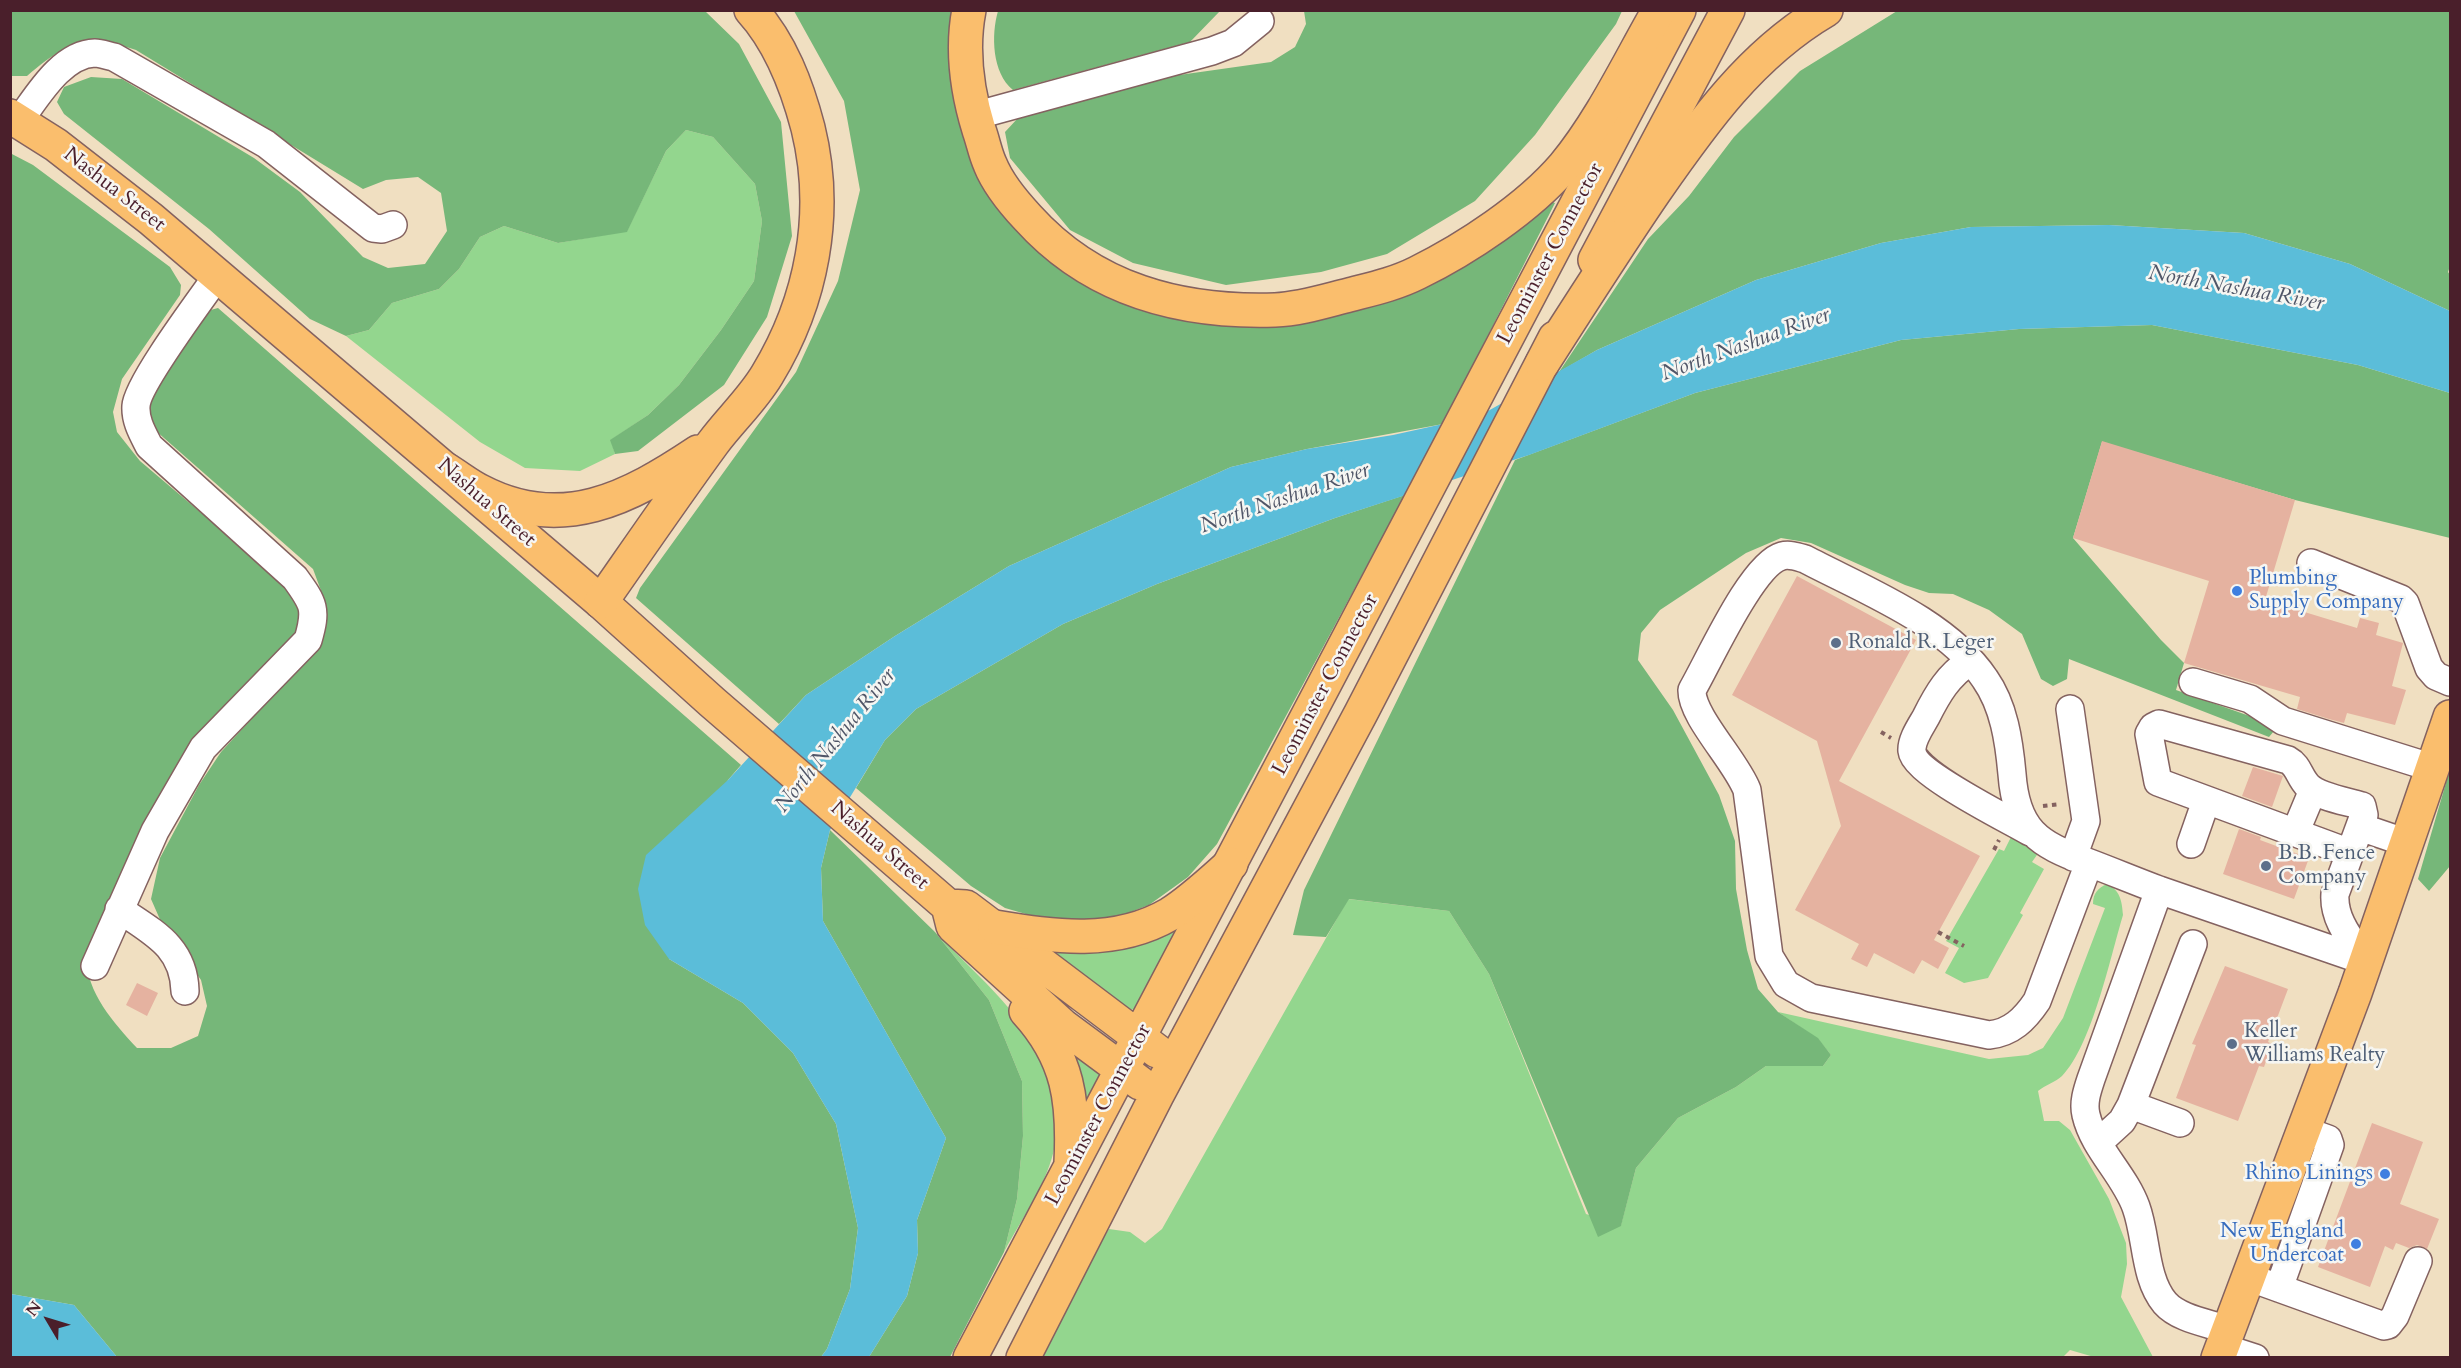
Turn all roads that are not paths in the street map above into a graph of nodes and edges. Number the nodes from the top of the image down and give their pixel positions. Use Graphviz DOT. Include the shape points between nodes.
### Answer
graph roads {
  1 [pos="751,10"];
  2 [pos="969,10"];
  3 [pos="1659,10"];
  4 [pos="1679,10"];
  5 [pos="1728,10"];
  6 [pos="1826,10"];
  7 [pos="1260,21"];
  8 [pos="974,116"];
  9 [pos="15,118"];
  10 [pos="393,225"];
  11 [pos="1600,263"];
  12 [pos="218,275"];
  13 [pos="714,441"];
  14 [pos="445,469"];
  15 [pos="2311,563"];
  16 [pos="601,602"];
  17 [pos="1970,661"];
  18 [pos="2193,682"];
  19 [pos="2451,682"];
  20 [pos="2070,709"];
  21 [pos="2451,717"];
  22 [pos="2433,768"];
  23 [pos="2313,789"];
  24 [pos="2206,801"];
  25 [pos="2027,826"];
  26 [pos="2360,827"];
  27 [pos="2295,833"];
  28 [pos="2407,843"];
  29 [pos="2192,844"];
  30 [pos="2350,853"];
  31 [pos="2081,860"];
  32 [pos="1231,864"];
  33 [pos="2159,890"];
  34 [pos="120,909"];
  35 [pos="951,916"];
  36 [pos="995,927"];
  37 [pos="2193,944"];
  38 [pos="2366,961"];
  39 [pos="95,966"];
  40 [pos="185,991"];
  41 [pos="1139,1040"];
  42 [pos="1174,1062"];
  43 [pos="1123,1071"];
  44 [pos="1157,1095"];
  45 [pos="2131,1105"];
  46 [pos="2180,1123"];
  47 [pos="2303,1130"];
  48 [pos="2098,1143"];
  49 [pos="1070,1168"];
  50 [pos="2418,1261"];
  51 [pos="2248,1277"];
  52 [pos="2278,1288"];
  53 [pos="2222,1345"];
  54 [pos="970,1358"];
  55 [pos="1023,1358"];
  56 [pos="2255,1358"];
  1 -- 13 [label="main road" via="784,61 802,105 813,150 818,208 810,270 792,328 766,377"];
  2 -- 8 [label="main road" via="965,42"];
  3 -- 8 [label="main road" via="1569,158 1531,197 1479,237 1398,282 1277,310 1180,304 1149,297 1094,273 1050,243 1010,199 990,165"];
  4 -- 32 [label="main road, Leominster Connector"];
  5 -- 11 [label="main road, Leominster Connector"];
  6 -- 11 [label="main road" via="1763,57 1731,88"];
  7 -- 8 [label="lane" via="1233,43 1212,51"];
  9 -- 10 [label="lane" via="58,71 77,58 95,53 114,57 266,144 373,228 382,230"];
  9 -- 12 [label="main road, Nashua Street" via="94,174"];
  11 -- 42 [label="main road, Leominster Connector" via="1542,364"];
  12 -- 14 [label="main road, Nashua Street"];
  12 -- 34 [label="lane" via="147,381 136,405 139,425 149,446 295,578 309,596 314,618 308,640 203,748 155,831"];
  13 -- 14 [label="main road" via="635,491 581,508 516,505 480,491"];
  13 -- 16 [label="main road"];
  14 -- 16 [label="main road, Nashua Street"];
  15 -- 19 [label="lane" via="2401,599 2429,668"];
  16 -- 35 [label="main road, Nashua Street" via="891,856"];
  17 -- 25 [label="lane" via="1986,681 2003,718 2016,802"];
  17 -- 25 [label="lane" via="1948,678 1938,693 1912,743 1914,758 1928,773"];
  17 -- 31 [label="lane" via="1911,614 1805,559 1782,556 1755,577 1691,696 1747,790 1773,966 1786,984 1811,998 1997,1034 2016,1025 2037,1001"];
  18 -- 22 [label="lane" via="2250,699 2283,721"];
  20 -- 31 [label="lane" via="2084,802"];
  21 -- 22 [label="main road"];
  22 -- 28 [label="main road"];
  23 -- 24 [label="lane" via="2288,760 2159,724 2153,727 2149,734 2158,782"];
  23 -- 26 [label="lane" via="2361,806 2364,815"];
  23 -- 27 [label="lane"];
  24 -- 27 [label="lane"];
  24 -- 29 [label="lane"];
  25 -- 31 [label="lane" via="2052,848"];
  26 -- 28 [label="lane"];
  26 -- 30 [label="lane"];
  27 -- 30 [label="lane"];
  28 -- 38 [label="main road"];
  30 -- 38 [label="lane" via="2334,904"];
  31 -- 33 [label="lane"];
  32 -- 36 [label="main road" via="1171,913 1144,927 1082,938 1050,937"];
  32 -- 41 [label="main road, Leominster Connector"];
  33 -- 38 [label="lane"];
  33 -- 48 [label="lane" via="2086,1096 2087,1119"];
  34 -- 39 [label="lane"];
  34 -- 40 [label="lane" via="178,956"];
  35 -- 36 [label="main road, Nashua Street" via="966,907"];
  35 -- 43 [label="main road, Nashua Street" via="1063,1026"];
  35 -- 49 [label="main road" via="970,956 1037,1023 1059,1060 1070,1097"];
  36 -- 41 [label="main road, Nashua Street"];
  37 -- 45 [label="lane"];
  38 -- 47 [label="main road"];
  41 -- 42 [label="main road, Nashua Street"];
  41 -- 43 [label="main road, Leominster Connector"];
  42 -- 44 [label="main road, Leominster Connector"];
  43 -- 44 [label="main road, Nashua Street"];
  43 -- 49 [label="main road, Leominster Connector"];
  44 -- 55 [label="main road, Leominster Connector"];
  45 -- 46 [label="lane"];
  45 -- 48 [label="lane" via="2122,1121"];
  47 -- 51 [label="main road"];
  47 -- 52 [label="lane" via="2328,1139 2330,1148"];
  48 -- 53 [label="lane" via="2132,1196 2152,1277 2163,1300"];
  49 -- 54 [label="main road, Leominster Connector"];
  50 -- 52 [label="lane" via="2395,1316 2384,1326"];
  51 -- 52 [label="lane"];
  51 -- 53 [label="main road"];
  53 -- 56 [label="lane"];
}
